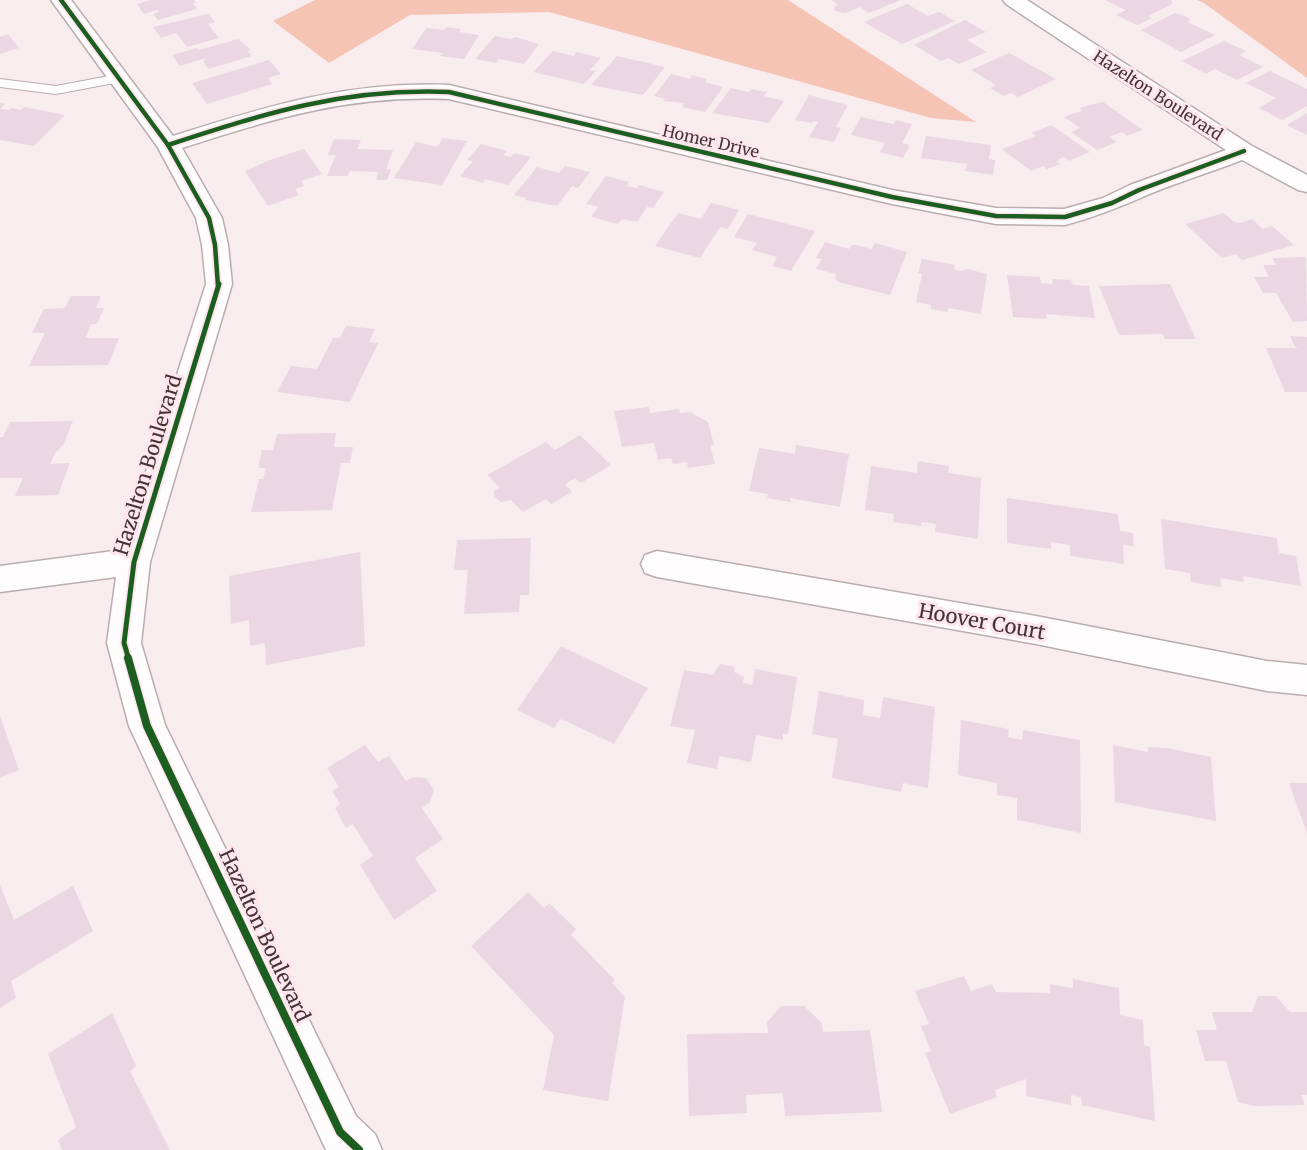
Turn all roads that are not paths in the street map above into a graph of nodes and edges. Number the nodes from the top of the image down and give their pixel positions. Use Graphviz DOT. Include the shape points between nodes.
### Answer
graph roads {
  1 [pos="61,0"];
  2 [pos="1013,0"];
  3 [pos="120,78"];
  4 [pos="0,83"];
  5 [pos="168,145"];
  6 [pos="1244,151"];
  7 [pos="1307,185"];
  8 [pos="134,562"];
  9 [pos="657,564"];
  10 [pos="0,579"];
  11 [pos="1307,680"];
  12 [pos="359,1150"];
  1 -- 3 [label="street, Hazelton Boulevard"];
  2 -- 6 [label="street, Hazelton Boulevard"];
  3 -- 4 [label="lane" via="56,90"];
  3 -- 5 [label="street, Hazelton Boulevard"];
  5 -- 6 [label="street, Homer Drive" via="330,98 408,90 449,92 892,197 996,216 1065,217 1112,203"];
  5 -- 8 [label="street, Hazelton Boulevard" via="208,218 216,245 219,284"];
  6 -- 7 [label="street, Hazelton Boulevard"];
  8 -- 10 [label="street"];
  8 -- 12 [label="street, Hazelton Boulevard" via="124,643 147,726 340,1132"];
  9 -- 11 [label="street, Hoover Court" via="1036,630 1267,676"];
}
